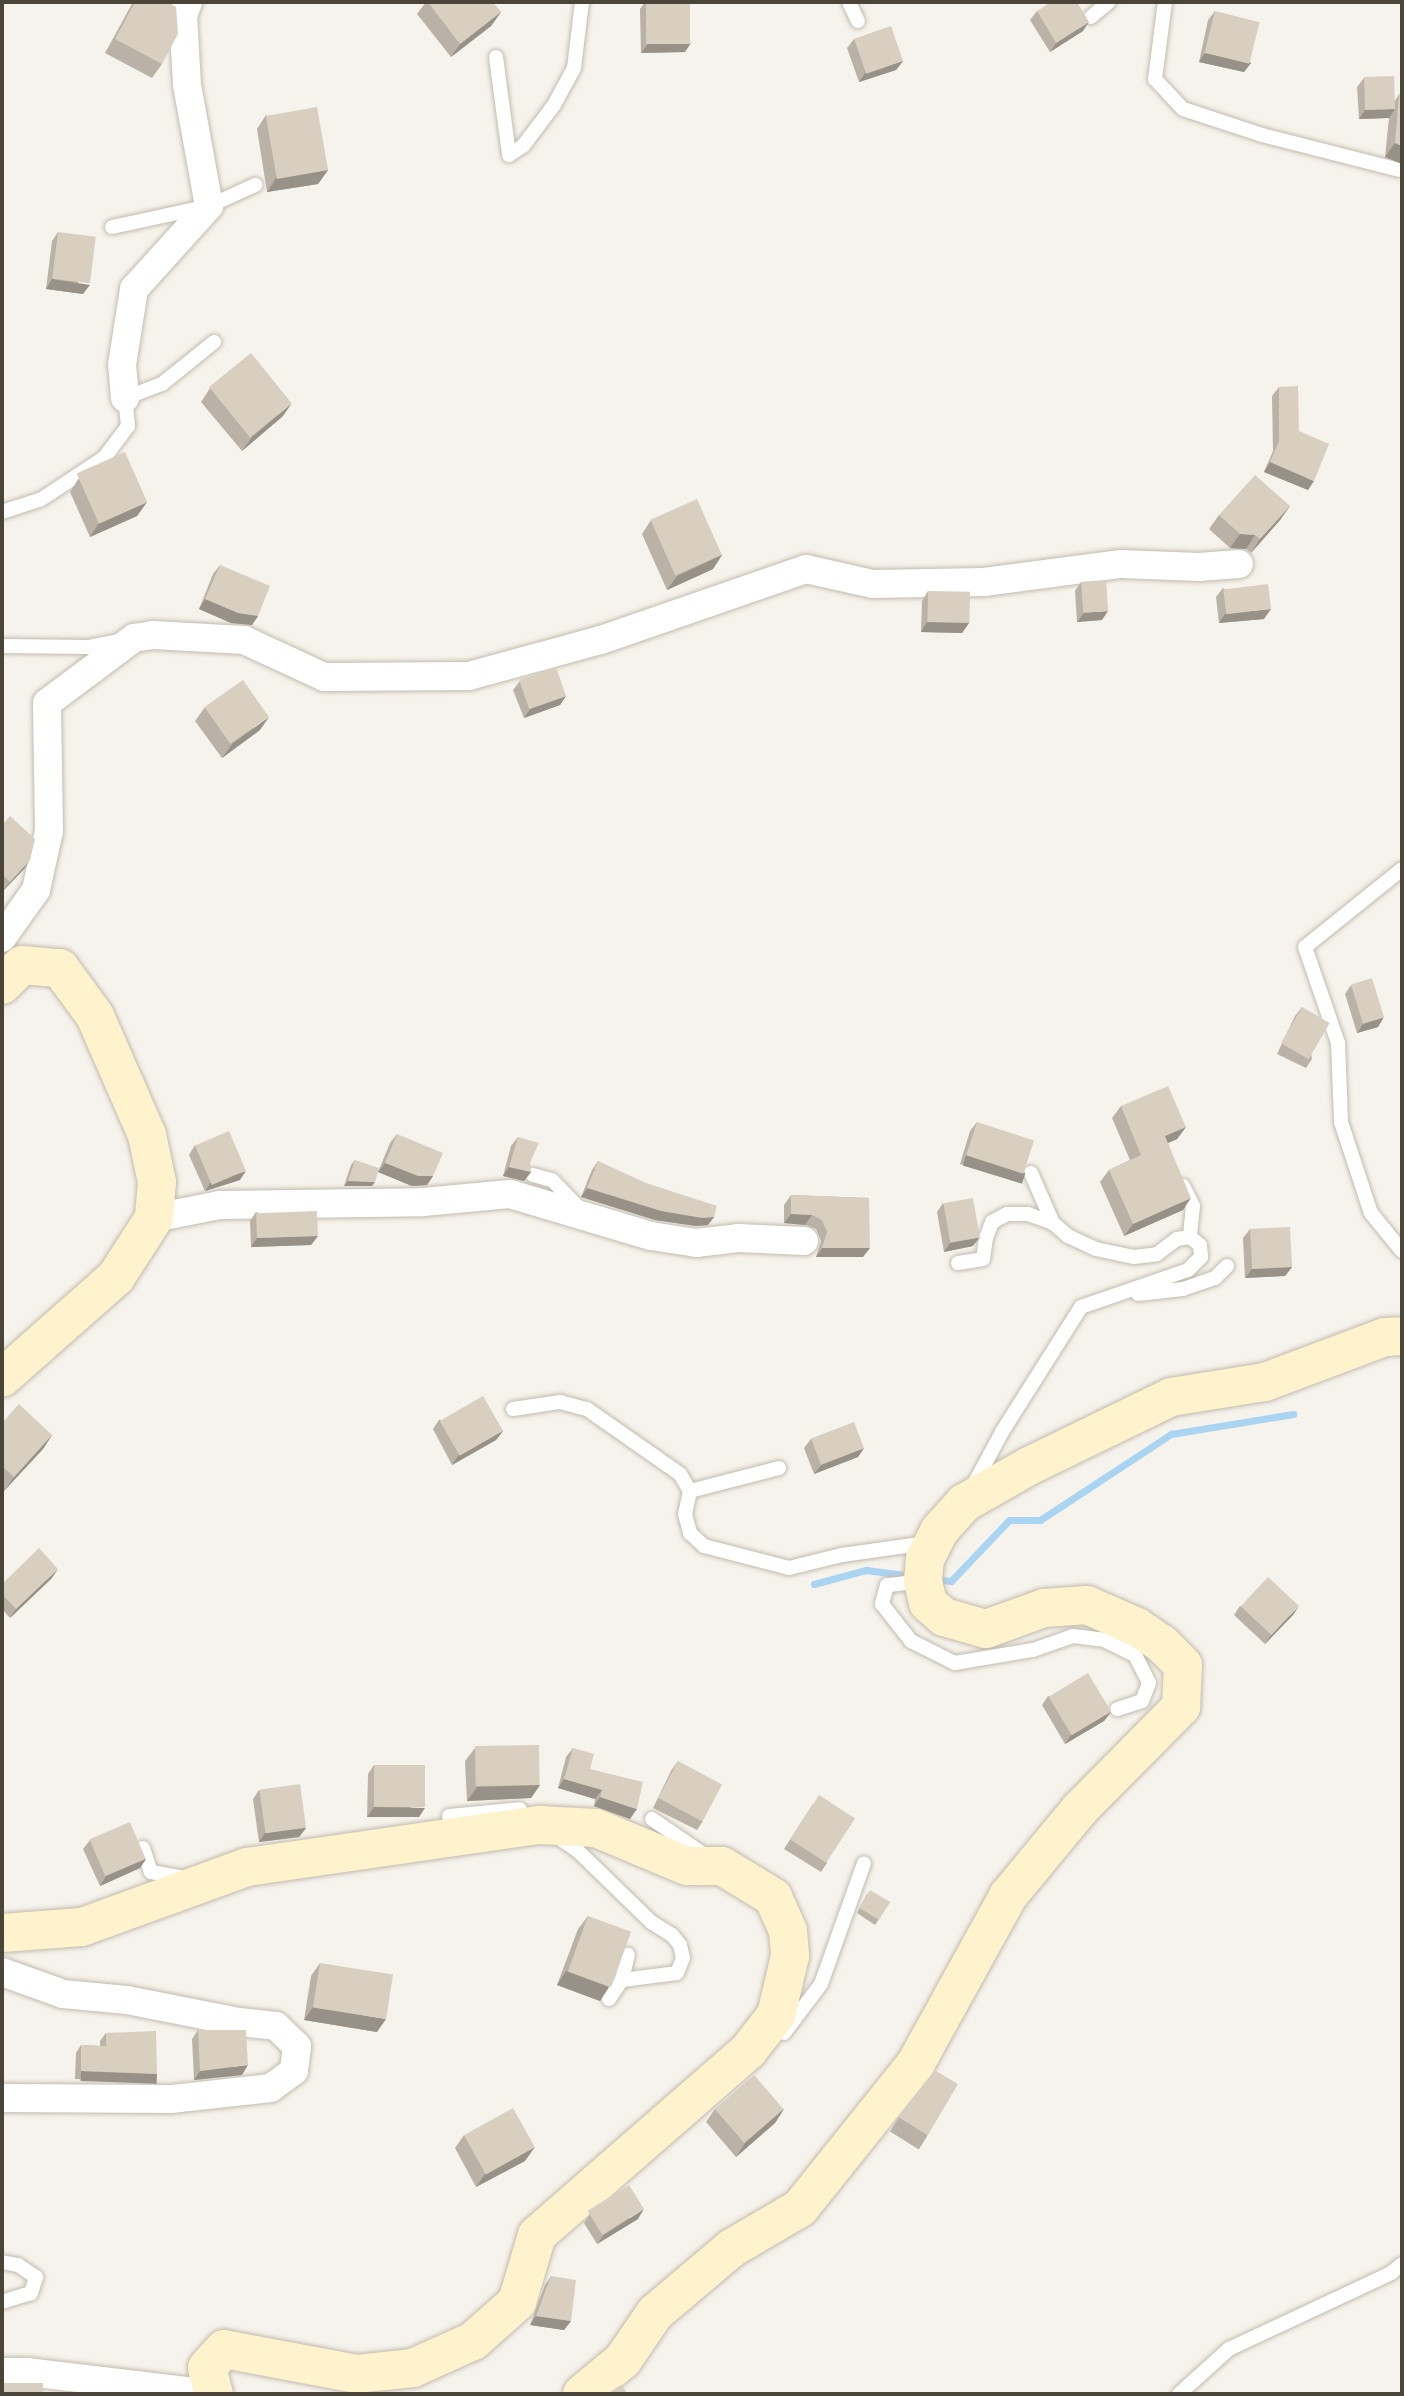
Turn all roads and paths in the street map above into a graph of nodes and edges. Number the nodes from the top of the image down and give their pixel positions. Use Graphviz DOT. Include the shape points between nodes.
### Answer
graph roads {
  1 [pos="188,2"];
  2 [pos="582,2"];
  3 [pos="849,2"];
  4 [pos="1109,2"];
  5 [pos="1165,2"];
  6 [pos="1091,17"];
  7 [pos="858,21"];
  8 [pos="496,57"];
  9 [pos="1399,170"];
  10 [pos="255,185"];
  11 [pos="209,206"];
  12 [pos="112,227"];
  13 [pos="214,342"];
  14 [pos="125,398"];
  15 [pos="2,512"];
  16 [pos="1239,564"];
  17 [pos="134,638"];
  18 [pos="2,646"];
  19 [pos="1402,869"];
  20 [pos="2,937"];
  21 [pos="2,985"];
  22 [pos="1031,1172"];
  23 [pos="1177,1174"];
  24 [pos="533,1175"];
  25 [pos="154,1218"];
  26 [pos="589,1218"];
  27 [pos="1052,1223"];
  28 [pos="1190,1237"];
  29 [pos="804,1241"];
  30 [pos="1402,1251"];
  31 [pos="958,1263"];
  32 [pos="1227,1266"];
  33 [pos="1116,1296"];
  34 [pos="1402,1336"];
  35 [pos="2,1378"];
  36 [pos="513,1409"];
  37 [pos="779,1468"];
  38 [pos="690,1491"];
  39 [pos="964,1503"];
  40 [pos="932,1542"];
  41 [pos="923,1581"];
  42 [pos="1117,1709"];
  43 [pos="560,1818"];
  44 [pos="652,1819"];
  45 [pos="444,1829"];
  46 [pos="402,1830"];
  47 [pos="143,1848"];
  48 [pos="864,1863"];
  49 [pos="722,1866"];
  50 [pos="212,1879"];
  51 [pos="2,1933"];
  52 [pos="628,1955"];
  53 [pos="2,1972"];
  54 [pos="622,1980"];
  55 [pos="609,1999"];
  56 [pos="748,2051"];
  57 [pos="2,2098"];
  58 [pos="2,2262"];
  59 [pos="1402,2264"];
  60 [pos="2,2302"];
  61 [pos="2,2372"];
  62 [pos="213,2394"];
  63 [pos="582,2394"];
  64 [pos="1179,2394"];
  1 -- 11 [label="street" via="183,16 187,85"];
  2 -- 8 [label="lane" via="574,68 554,105 523,146 509,155"];
  3 -- 7 [label="lane"];
  4 -- 6 [label="lane"];
  5 -- 9 [label="lane" via="1155,79 1182,109"];
  10 -- 11 [label="lane"];
  11 -- 12 [label="lane"];
  11 -- 14 [label="street" via="134,289 122,365"];
  13 -- 14 [label="lane" via="162,384"];
  14 -- 15 [label="lane" via="128,426 104,458 40,500"];
  16 -- 17 [label="street" via="1121,564 984,582 873,584 806,569 601,640 469,676 324,677 244,640"];
  17 -- 18 [label="lane" via="88,647"];
  17 -- 20 [label="street" via="47,703 49,831 36,890"];
  19 -- 30 [label="lane" via="1305,947 1338,1043 1341,1122 1371,1213"];
  21 -- 25 [label="street" via="22,965 60,968 95,1016 147,1135 157,1182"];
  22 -- 27 [label="lane"];
  23 -- 28 [label="lane" via="1192,1206"];
  24 -- 26 [label="lane" via="552,1180"];
  25 -- 26 [label="street" via="220,1205 423,1202 510,1194"];
  25 -- 35 [label="street" via="116,1277"];
  26 -- 29 [label="street" via="696,1243 738,1238"];
  27 -- 28 [label="lane" via="1096,1250 1134,1257 1157,1254 1177,1239"];
  27 -- 31 [label="lane" via="1028,1214 1007,1214 992,1222 983,1259"];
  28 -- 33 [label="lane" via="1200,1245 1201,1257 1188,1270"];
  32 -- 33 [label="lane" via="1215,1278 1183,1289"];
  33 -- 39 [label="lane" via="1082,1307 1002,1432"];
  34 -- 39 [label="street" via="1385,1337 1265,1382 1171,1397"];
  36 -- 38 [label="lane" via="560,1402 587,1409 680,1474"];
  37 -- 38 [label="lane"];
  38 -- 40 [label="lane" via="685,1514 690,1533 704,1546 789,1568"];
  39 -- 40 [label="street"];
  40 -- 41 [label="street"];
  41 -- 42 [label="lane" via="887,1585 881,1604 911,1641 955,1663 1032,1650 1073,1636 1104,1640 1135,1655 1149,1682 1142,1702"];
  41 -- 63 [label="street" via="928,1603 944,1617 986,1629 1044,1608 1087,1605 1137,1627 1183,1665 1181,1707 1080,1809 1008,1896 916,2063 800,2208 732,2248 654,2313 623,2360"];
  43 -- 45 [label="street"];
  43 -- 49 [label="street" via="687,1866"];
  43 -- 54 [label="lane" via="577,1850 680,1945 683,1958 677,1973"];
  44 -- 49 [label="lane"];
  45 -- 46 [label="lane"];
  45 -- 50 [label="street" via="247,1867"];
  47 -- 50 [label="lane" via="151,1872"];
  48 -- 56 [label="lane" via="821,1984 785,2033"];
  49 -- 56 [label="street" via="774,1897 788,1931 790,1956 776,2015"];
  50 -- 51 [label="street" via="82,1927"];
  52 -- 54 [label="lane"];
  53 -- 57 [label="street" via="63,1994 127,2000 276,2026 297,2046 293,2071 271,2088 171,2099"];
  54 -- 55 [label="lane"];
  56 -- 62 [label="street" via="537,2235 517,2302 473,2341 413,2368 357,2374 224,2349 207,2368"];
  58 -- 60 [label="lane" via="18,2265 36,2277 31,2293"];
  59 -- 64 [label="lane" via="1229,2349"];
  61 -- 62 [label="street"];
}
